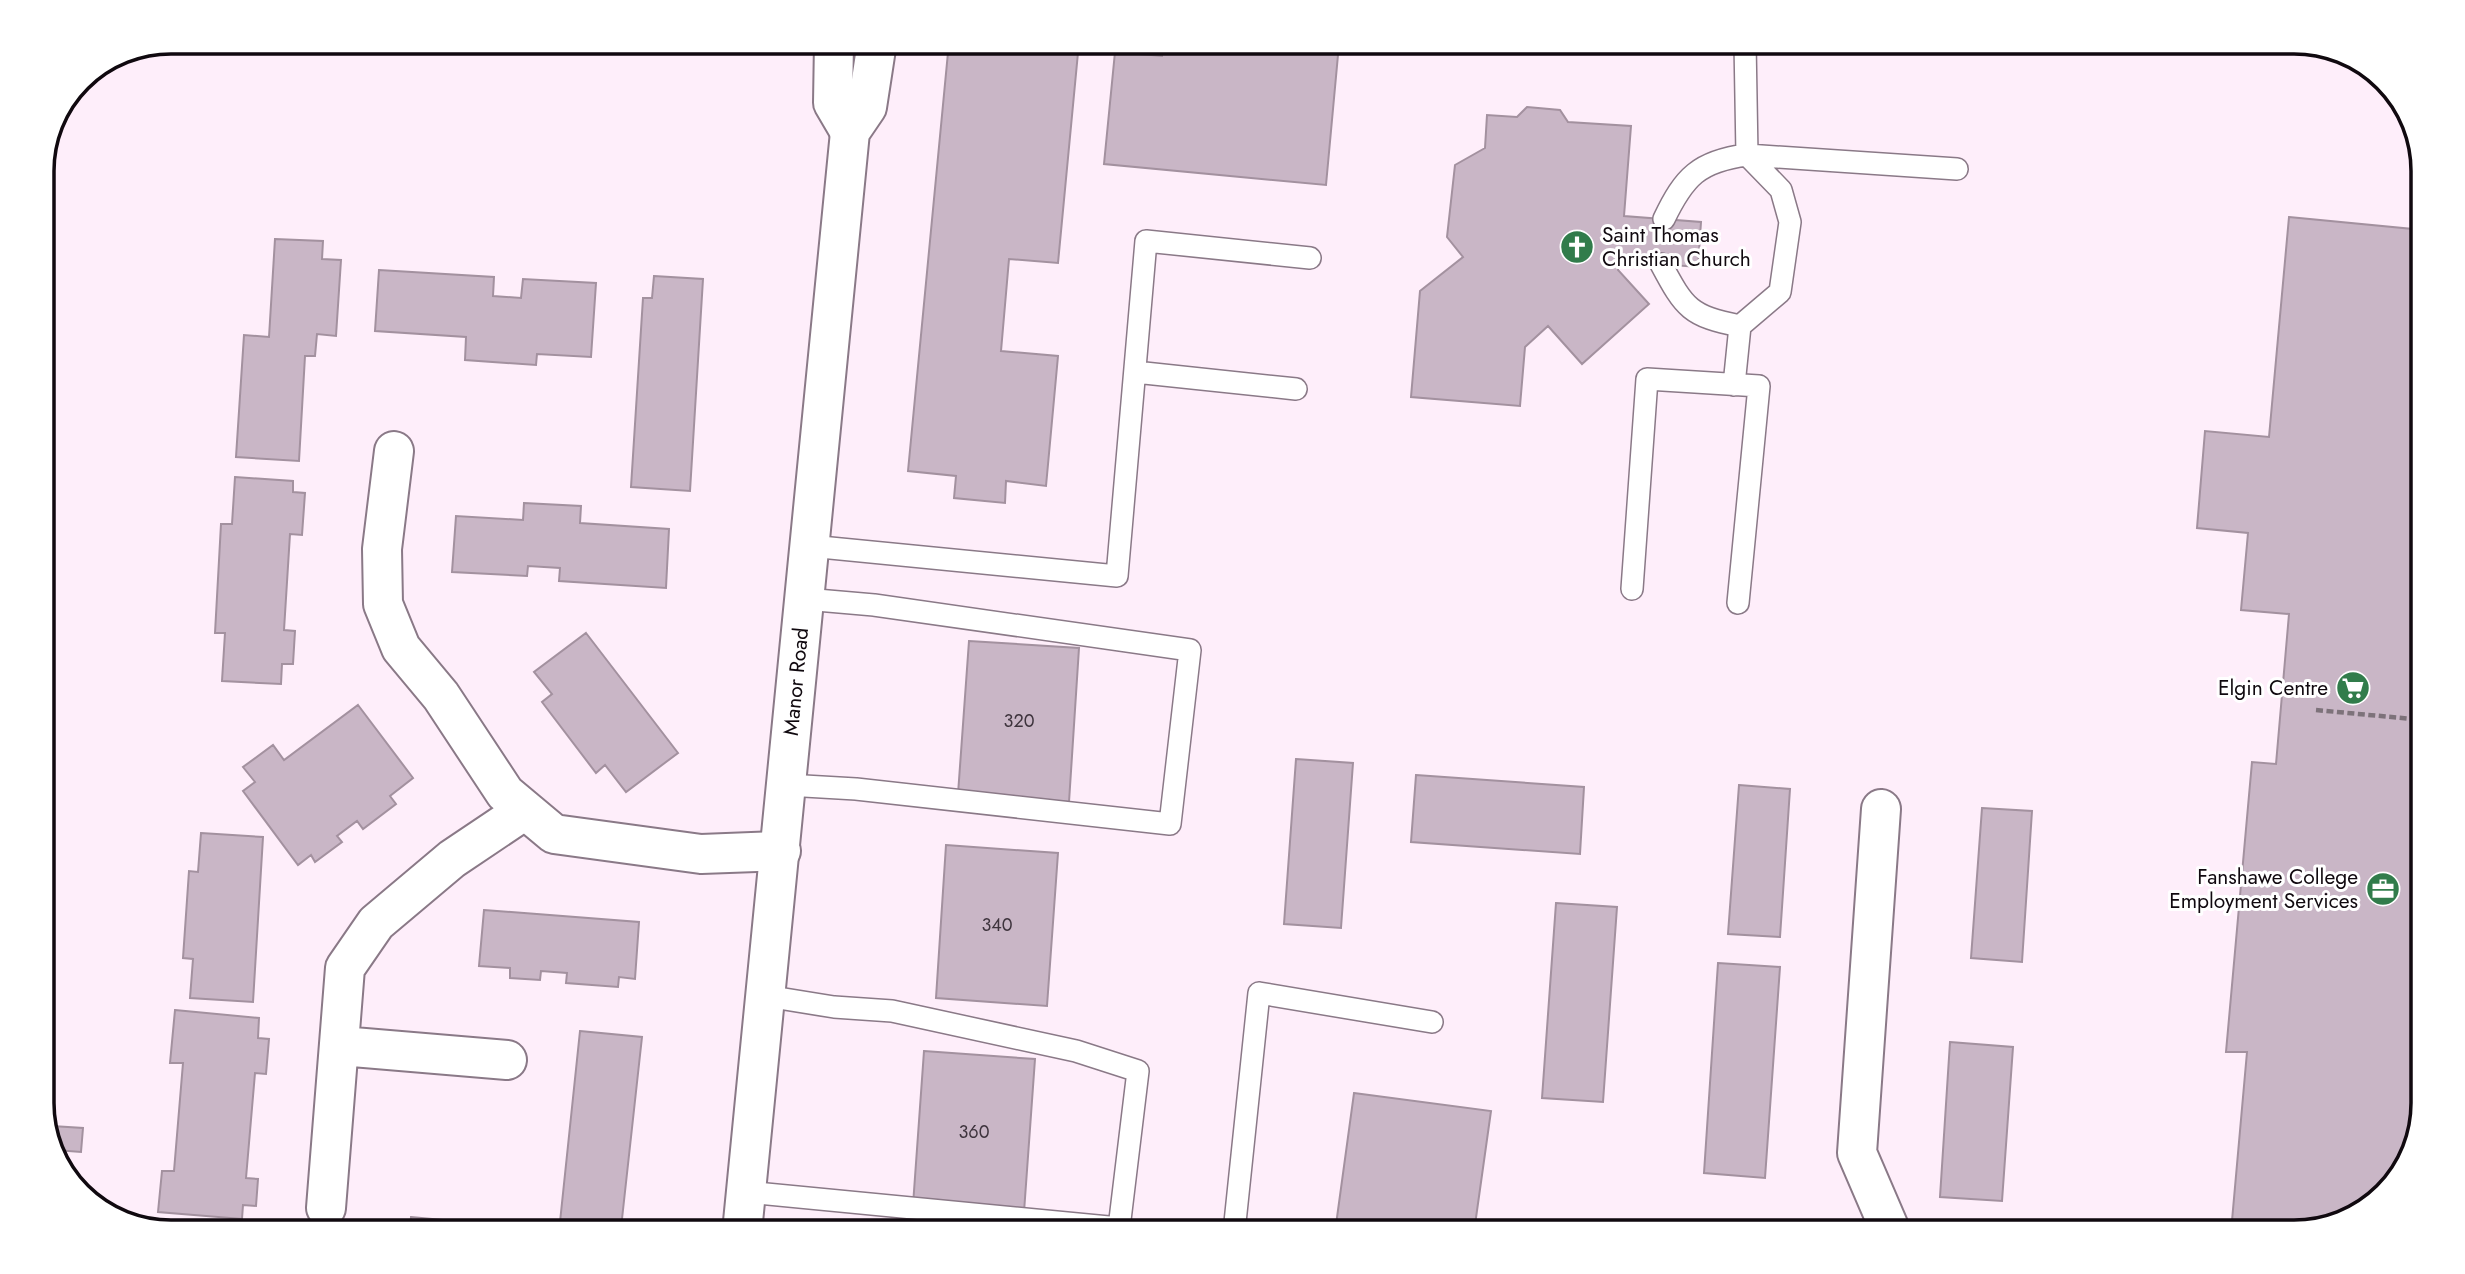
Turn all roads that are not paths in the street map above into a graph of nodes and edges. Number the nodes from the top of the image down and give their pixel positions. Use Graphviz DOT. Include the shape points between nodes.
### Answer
graph roads {
  1 [pos="834,54"];
  2 [pos="875,54"];
  3 [pos="1745,54"];
  4 [pos="850,132"];
  5 [pos="1747,155"];
  6 [pos="1957,169"];
  7 [pos="1664,219"];
  8 [pos="1310,258"];
  9 [pos="1661,264"];
  10 [pos="1741,326"];
  11 [pos="1135,372"];
  12 [pos="1734,384"];
  13 [pos="1296,389"];
  14 [pos="394,451"];
  15 [pos="810,546"];
  16 [pos="1632,589"];
  17 [pos="805,599"];
  18 [pos="1738,603"];
  19 [pos="787,785"];
  20 [pos="1881,809"];
  21 [pos="525,810"];
  22 [pos="781,851"];
  23 [pos="766,996"];
  24 [pos="1432,1022"];
  25 [pos="341,1046"];
  26 [pos="507,1060"];
  27 [pos="746,1192"];
  28 [pos="326,1208"];
  29 [pos="743,1220"];
  30 [pos="1036,1220"];
  31 [pos="1120,1220"];
  32 [pos="1235,1220"];
  33 [pos="1886,1220"];
  1 -- 4 [label="street" via="833,103"];
  2 -- 4 [label="street, Manor Road" via="867,107"];
  3 -- 5 [label="lane"];
  4 -- 15 [label="street, Manor Road"];
  5 -- 6 [label="lane"];
  5 -- 7 [label="lane" via="1722,158 1697,170 1678,190"];
  5 -- 10 [label="lane" via="1781,190 1790,222 1780,292"];
  8 -- 11 [label="lane" via="1146,241"];
  9 -- 10 [label="lane" via="1680,300 1704,318"];
  10 -- 12 [label="lane"];
  11 -- 13 [label="lane"];
  11 -- 15 [label="lane" via="1117,576"];
  12 -- 16 [label="lane" via="1647,379"];
  12 -- 18 [label="lane" via="1759,386"];
  14 -- 21 [label="street" via="382,549 383,604 401,648 441,696 505,793"];
  15 -- 17 [label="street, Manor Road"];
  17 -- 19 [label="street, Manor Road"];
  17 -- 19 [label="lane" via="1190,650 1170,824"];
  19 -- 22 [label="street, Manor Road"];
  20 -- 33 [label="street" via="1857,1153"];
  21 -- 22 [label="street" via="554,834 566,836 701,854"];
  21 -- 25 [label="street" via="452,859 376,923 345,968"];
  22 -- 23 [label="street, Manor Road"];
  23 -- 27 [label="street, Manor Road"];
  23 -- 31 [label="lane" via="892,1011 1076,1051 1138,1070"];
  24 -- 32 [label="lane" via="1259,993"];
  25 -- 26 [label="street"];
  25 -- 28 [label="street"];
  27 -- 29 [label="street, Manor Road"];
  27 -- 30 [label="lane"];
}
